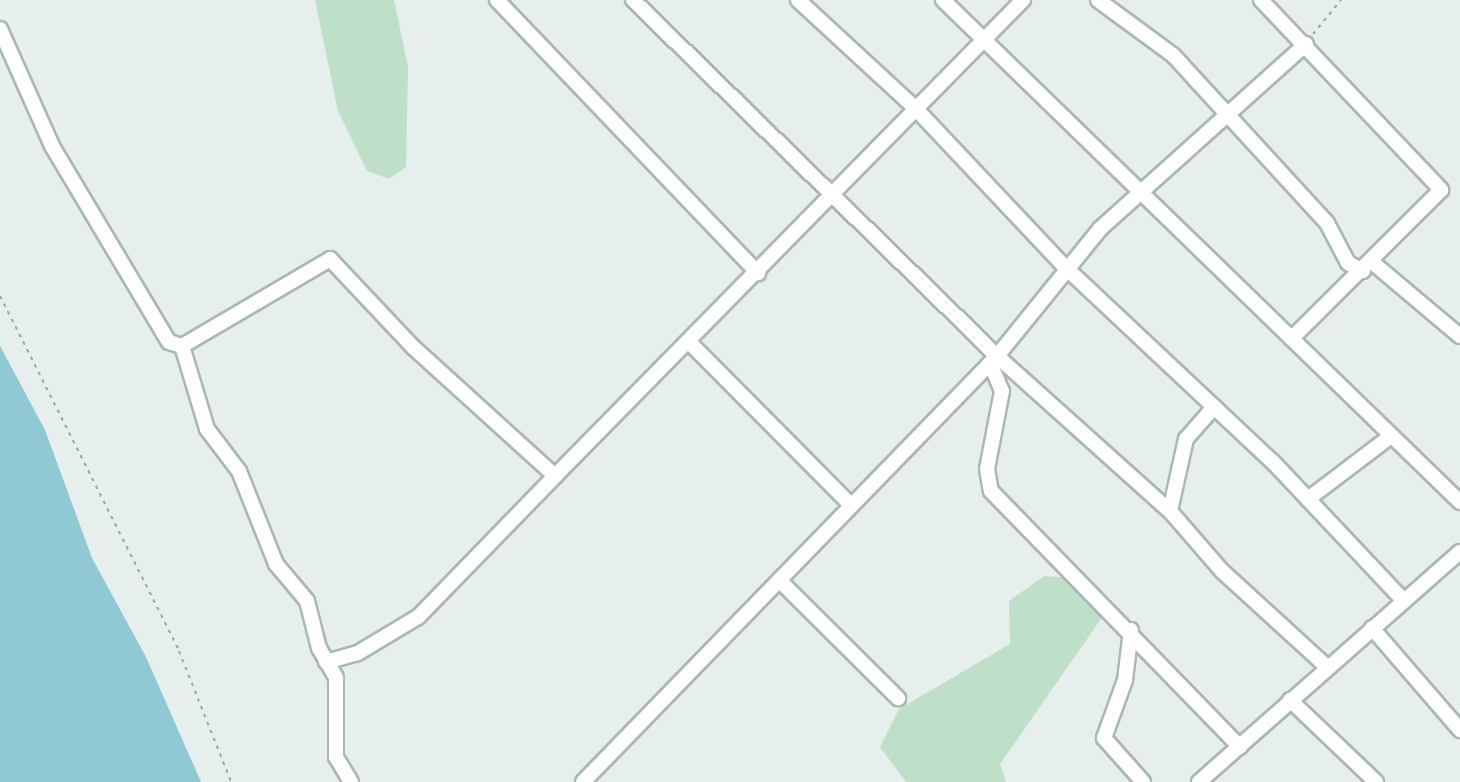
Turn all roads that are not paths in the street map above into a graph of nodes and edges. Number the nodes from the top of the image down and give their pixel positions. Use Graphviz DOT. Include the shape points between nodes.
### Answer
graph roads {
  1 [pos="497,0"];
  2 [pos="633,0"];
  3 [pos="799,0"];
  4 [pos="943,0"];
  5 [pos="1023,0"];
  6 [pos="1098,0"];
  7 [pos="1261,0"];
  8 [pos="0,29"];
  9 [pos="985,37"];
  10 [pos="1306,44"];
  11 [pos="916,109"];
  12 [pos="1227,112"];
  13 [pos="1141,189"];
  14 [pos="832,195"];
  15 [pos="1065,267"];
  16 [pos="1368,267"];
  17 [pos="758,273"];
  18 [pos="1460,336"];
  19 [pos="1291,339"];
  20 [pos="690,343"];
  21 [pos="182,346"];
  22 [pos="994,359"];
  23 [pos="1214,407"];
  24 [pos="1391,436"];
  25 [pos="555,476"];
  26 [pos="1308,499"];
  27 [pos="1460,502"];
  28 [pos="849,503"];
  29 [pos="1170,511"];
  30 [pos="1458,559"];
  31 [pos="779,580"];
  32 [pos="1403,600"];
  33 [pos="1373,628"];
  34 [pos="1131,630"];
  35 [pos="326,662"];
  36 [pos="1326,666"];
  37 [pos="898,698"];
  38 [pos="1290,700"];
  39 [pos="1460,730"];
  40 [pos="1240,747"];
  41 [pos="1209,779"];
  42 [pos="351,782"];
  43 [pos="583,782"];
  44 [pos="1143,782"];
  45 [pos="1376,782"];
  1 -- 17 [label="street"];
  2 -- 14 [label="street"];
  3 -- 11 [label="street"];
  4 -- 9 [label="street"];
  5 -- 9 [label="street"];
  6 -- 12 [label="street" via="1173,55"];
  7 -- 10 [label="street"];
  8 -- 21 [label="street" via="52,146 107,244 169,342"];
  9 -- 11 [label="street"];
  9 -- 13 [label="street"];
  10 -- 12 [label="street"];
  10 -- 16 [label="street" via="1441,184 1439,197"];
  11 -- 14 [label="street"];
  11 -- 15 [label="street"];
  12 -- 13 [label="street"];
  12 -- 16 [label="street" via="1327,223 1348,263"];
  13 -- 15 [label="street"];
  13 -- 19 [label="street"];
  14 -- 17 [label="street"];
  14 -- 22 [label="street"];
  15 -- 22 [label="street"];
  15 -- 23 [label="street"];
  16 -- 18 [label="street"];
  16 -- 19 [label="street"];
  17 -- 20 [label="street"];
  19 -- 24 [label="street"];
  20 -- 25 [label="street"];
  20 -- 28 [label="street"];
  21 -- 25 [label="street" via="330,260 424,357"];
  21 -- 35 [label="street" via="200,412 239,471 276,564 307,601"];
  22 -- 28 [label="street"];
  22 -- 29 [label="street"];
  22 -- 34 [label="street" via="1002,391 987,469 992,491"];
  23 -- 26 [label="street"];
  23 -- 29 [label="street" via="1186,439"];
  24 -- 26 [label="street"];
  24 -- 27 [label="street"];
  25 -- 35 [label="street" via="418,617 358,653"];
  26 -- 32 [label="street"];
  28 -- 31 [label="street"];
  29 -- 36 [label="street" via="1222,570"];
  30 -- 32 [label="street"];
  31 -- 37 [label="street"];
  31 -- 43 [label="street"];
  32 -- 33 [label="street"];
  33 -- 36 [label="street"];
  33 -- 39 [label="street"];
  34 -- 40 [label="street"];
  34 -- 44 [label="street" via="1125,680 1104,738"];
  35 -- 42 [label="street" via="337,686 335,757"];
  36 -- 38 [label="street"];
  38 -- 40 [label="street"];
  38 -- 45 [label="street"];
  40 -- 41 [label="street"];
}
